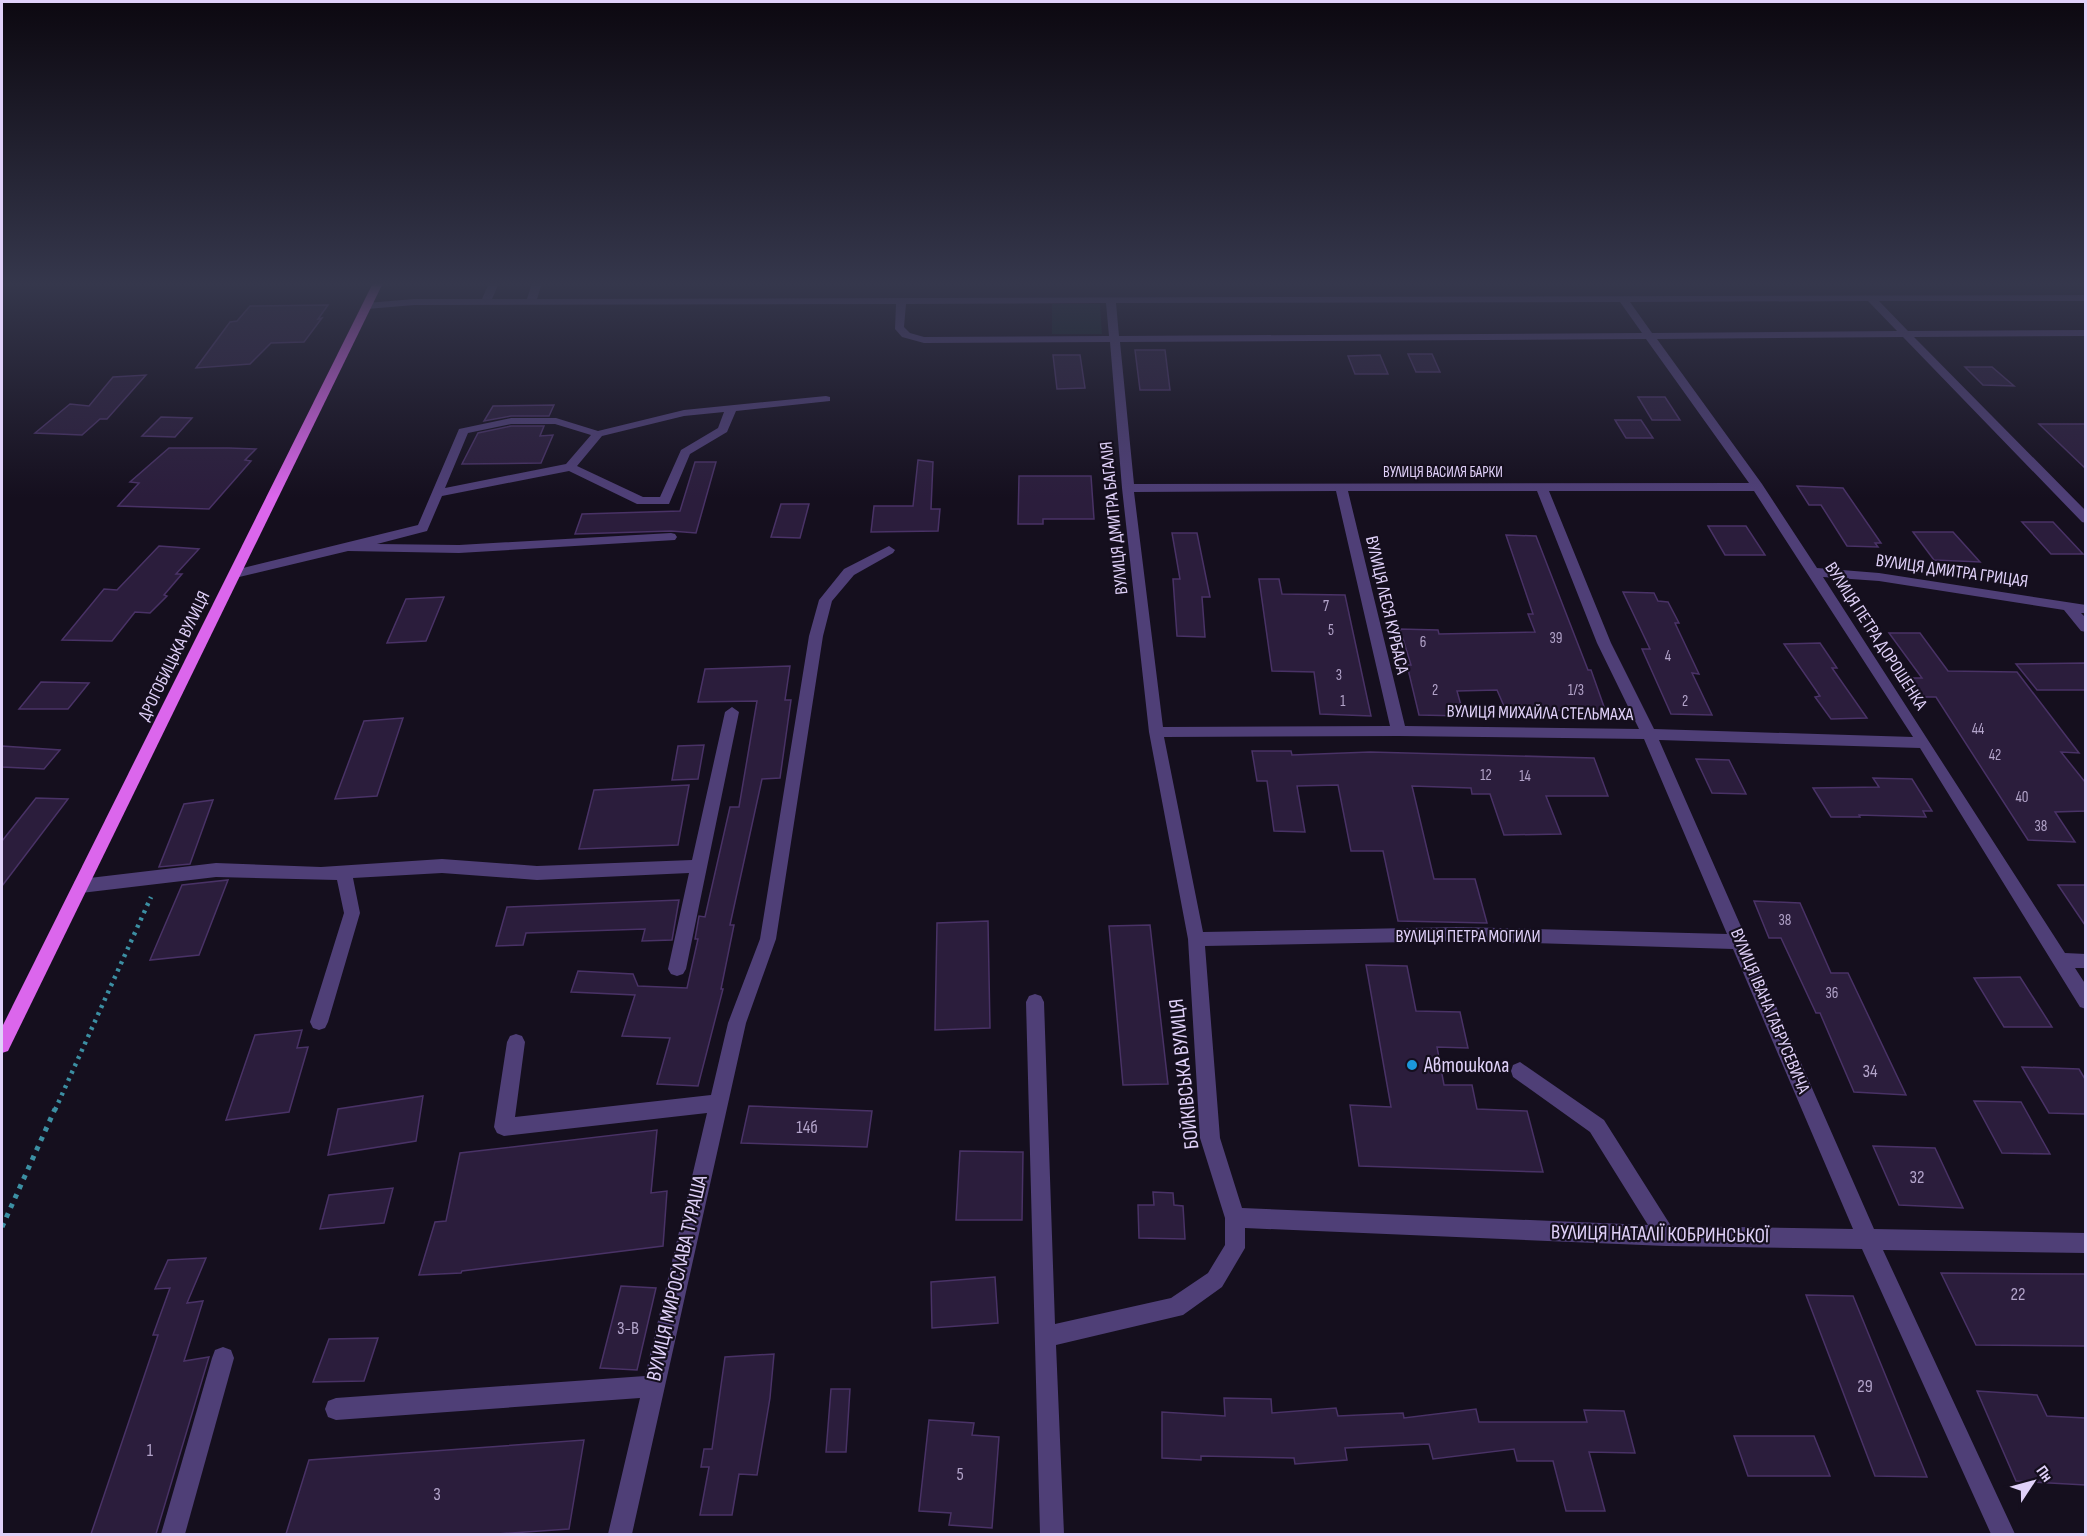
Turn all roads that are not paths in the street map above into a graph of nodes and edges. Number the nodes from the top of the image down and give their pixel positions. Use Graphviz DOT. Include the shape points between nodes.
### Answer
graph roads {
  1 [pos="343,355"];
  2 [pos="1116,355"];
  3 [pos="1663,355"];
  4 [pos="1924,355"];
  5 [pos="826,399"];
  6 [pos="731,409"];
  7 [pos="598,434"];
  8 [pos="570,467"];
  9 [pos="1341,487"];
  10 [pos="1541,487"];
  11 [pos="1758,487"];
  12 [pos="1128,488"];
  13 [pos="438,493"];
  14 [pos="2085,519"];
  15 [pos="670,537"];
  16 [pos="348,547"];
  17 [pos="889,550"];
  18 [pos="1814,572"];
  19 [pos="234,574"];
  20 [pos="2068,606"];
  21 [pos="2085,609"];
  22 [pos="2085,628"];
  23 [pos="732,712"];
  24 [pos="1399,731"];
  25 [pos="1156,732"];
  26 [pos="1649,734"];
  27 [pos="1924,743"];
  28 [pos="699,866"];
  29 [pos="343,872"];
  30 [pos="81,886"];
  31 [pos="1196,939"];
  32 [pos="1740,942"];
  33 [pos="2061,960"];
  34 [pos="2085,961"];
  35 [pos="677,969"];
  36 [pos="2085,1001"];
  37 [pos="1035,1002"];
  38 [pos="319,1022"];
  39 [pos="516,1042"];
  40 [pos="2,1045"];
  41 [pos="1520,1071"];
  42 [pos="717,1103"];
  43 [pos="1235,1218"];
  44 [pos="1666,1236"];
  45 [pos="1867,1238"];
  46 [pos="2085,1243"];
  47 [pos="1046,1337"];
  48 [pos="224,1358"];
  49 [pos="652,1386"];
  50 [pos="336,1409"];
  51 [pos="172,1534"];
  52 [pos="620,1534"];
  53 [pos="1052,1534"];
  54 [pos="2003,1534"];
  1 -- 19 [label="main road, ДРОГОБИЦЬКА ВУЛИЦЯ"];
  2 -- 12 [label="street, ВУЛИЦЯ ДМИТРА БАГАЛІЯ"];
  3 -- 11 [label="street, ВУЛИЦЯ ПЕТРА ДОРОШЕНКА"];
  4 -- 14 [label="street"];
  5 -- 6 [label="street"];
  6 -- 7 [label="street" via="684,413"];
  6 -- 8 [label="street" via="723,430 685,452 665,501 641,501"];
  7 -- 8 [label="street"];
  7 -- 13 [label="street" via="556,420 511,421 463,431"];
  8 -- 13 [label="street"];
  9 -- 10 [label="street, ВУЛИЦЯ ВАСИЛЯ БАРКИ"];
  9 -- 12 [label="street, ВУЛИЦЯ ВАСИЛЯ БАРКИ"];
  9 -- 24 [label="street, ВУЛИЦЯ ЛЕСЯ КУРБАСА"];
  10 -- 11 [label="street, ВУЛИЦЯ ВАСИЛЯ БАРКИ"];
  10 -- 26 [label="street, ВУЛИЦЯ ІВАНА ГАБРУСЕВИЧА" via="1604,643"];
  11 -- 18 [label="street, ВУЛИЦЯ ПЕТРА ДОРОШЕНКА"];
  12 -- 25 [label="street, ВУЛИЦЯ ДМИТРА БАГАЛІЯ"];
  13 -- 16 [label="street" via="423,528"];
  15 -- 16 [label="street" via="459,549"];
  16 -- 19 [label="street"];
  17 -- 42 [label="street, ВУЛИЦЯ МИРОСЛАВА ТУРАША" via="849,572 826,600 816,636 768,939 736,1023"];
  18 -- 20 [label="street, ВУЛИЦЯ ДМИТРА ГРИЦАЯ" via="1879,577"];
  18 -- 27 [label="street, ВУЛИЦЯ ПЕТРА ДОРОШЕНКА"];
  19 -- 30 [label="main road, ДРОГОБИЦЬКА ВУЛИЦЯ"];
  20 -- 21 [label="street, ВУЛИЦЯ ДМИТРА ГРИЦАЯ"];
  20 -- 22 [label="street"];
  23 -- 28 [label="street"];
  24 -- 25 [label="street, ВУЛИЦЯ МИХАЙЛА СТЕЛЬМАХА"];
  24 -- 26 [label="street, ВУЛИЦЯ МИХАЙЛА СТЕЛЬМАХА"];
  25 -- 31 [label="street, БОЙКІВСЬКА ВУЛИЦЯ"];
  26 -- 27 [label="street, ВУЛИЦЯ МИХАЙЛА СТЕЛЬМАХА"];
  26 -- 32 [label="street, ВУЛИЦЯ ІВАНА ГАБРУСЕВИЧА"];
  27 -- 33 [label="street, ВУЛИЦЯ ПЕТРА ДОРОШЕНКА"];
  28 -- 29 [label="street" via="537,873 442,866"];
  28 -- 35 [label="street"];
  29 -- 30 [label="street" via="216,870"];
  29 -- 38 [label="street" via="352,913"];
  30 -- 40 [label="main road, ДРОГОБИЦЬКА ВУЛИЦЯ"];
  31 -- 32 [label="street, ВУЛИЦЯ ПЕТРА МОГИЛИ" via="1461,934"];
  31 -- 43 [label="street, БОЙКІВСЬКА ВУЛИЦЯ" via="1210,1138"];
  32 -- 45 [label="street, ВУЛИЦЯ ІВАНА ГАБРУСЕВИЧА"];
  33 -- 34 [label="street"];
  33 -- 36 [label="street, ВУЛИЦЯ ПЕТРА ДОРОШЕНКА"];
  37 -- 47 [label="street"];
  39 -- 42 [label="street" via="504,1127"];
  41 -- 44 [label="street" via="1597,1126"];
  42 -- 49 [label="street, ВУЛИЦЯ МИРОСЛАВА ТУРАША"];
  43 -- 44 [label="street, ВУЛИЦЯ НАТАЛІЇ КОБРИНСЬКОЇ"];
  43 -- 47 [label="street, БОЙКІВСЬКА ВУЛИЦЯ" via="1234,1248 1215,1280 1176,1308"];
  44 -- 45 [label="street, ВУЛИЦЯ НАТАЛІЇ КОБРИНСЬКОЇ"];
  45 -- 46 [label="street, ВУЛИЦЯ НАТАЛІЇ КОБРИНСЬКОЇ"];
  45 -- 54 [label="street, ВУЛИЦЯ ІВАНА ГАБРУСЕВИЧА"];
  47 -- 53 [label="street"];
  48 -- 51 [label="street"];
  49 -- 50 [label="street"];
  49 -- 52 [label="street, ВУЛИЦЯ МИРОСЛАВА ТУРАША"];
}
